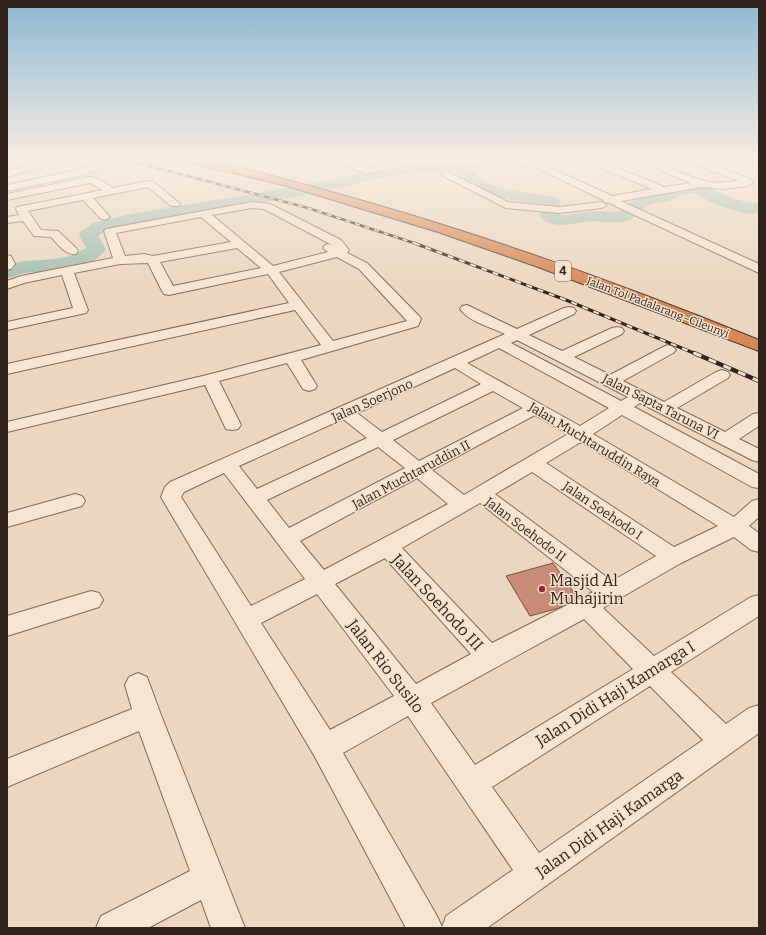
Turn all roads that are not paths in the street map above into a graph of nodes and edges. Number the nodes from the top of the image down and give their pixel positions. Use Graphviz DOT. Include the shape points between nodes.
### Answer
graph roads {
  1 [pos="603,202"];
  2 [pos="52,203"];
  3 [pos="91,203"];
  4 [pos="371,203"];
  5 [pos="371,203"];
  6 [pos="499,203"];
  7 [pos="600,203"];
  8 [pos="604,203"];
  9 [pos="205,215"];
  10 [pos="633,215"];
  11 [pos="25,217"];
  12 [pos="105,217"];
  13 [pos="7,220"];
  14 [pos="215,222"];
  15 [pos="175,224"];
  16 [pos="156,232"];
  17 [pos="682,238"];
  18 [pos="240,244"];
  19 [pos="72,251"];
  20 [pos="338,253"];
  21 [pos="120,260"];
  22 [pos="153,260"];
  23 [pos="740,266"];
  24 [pos="67,271"];
  25 [pos="758,273"];
  26 [pos="273,274"];
  27 [pos="7,285"];
  28 [pos="299,305"];
  29 [pos="467,309"];
  30 [pos="569,311"];
  31 [pos="7,326"];
  32 [pos="617,331"];
  33 [pos="759,332"];
  34 [pos="517,334"];
  35 [pos="499,342"];
  36 [pos="759,346"];
  37 [pos="330,347"];
  38 [pos="668,350"];
  39 [pos="562,357"];
  40 [pos="292,358"];
  41 [pos="455,362"];
  42 [pos="7,369"];
  43 [pos="722,375"];
  44 [pos="210,379"];
  45 [pos="611,381"];
  46 [pos="494,384"];
  47 [pos="309,386"];
  48 [pos="640,396"];
  49 [pos="535,408"];
  50 [pos="622,408"];
  51 [pos="665,408"];
  52 [pos="345,412"];
  53 [pos="759,418"];
  54 [pos="232,425"];
  55 [pos="7,427"];
  56 [pos="581,434"];
  57 [pos="381,439"];
  58 [pos="727,439"];
  59 [pos="759,456"];
  60 [pos="532,463"];
  61 [pos="228,465"];
  62 [pos="419,470"];
  63 [pos="759,482"];
  64 [pos="480,493"];
  65 [pos="254,498"];
  66 [pos="75,500"];
  67 [pos="462,504"];
  68 [pos="759,506"];
  69 [pos="7,520"];
  70 [pos="735,527"];
  71 [pos="286,539"];
  72 [pos="759,544"];
  73 [pos="387,546"];
  74 [pos="673,557"];
  75 [pos="321,583"];
  76 [pos="611,593"];
  77 [pos="91,600"];
  78 [pos="759,604"];
  79 [pos="586,606"];
  80 [pos="247,619"];
  81 [pos="7,626"];
  82 [pos="489,657"];
  83 [pos="651,670"];
  84 [pos="138,685"];
  85 [pos="413,700"];
  86 [pos="147,716"];
  87 [pos="759,717"];
  88 [pos="725,742"];
  89 [pos="325,748"];
  90 [pos="7,773"];
  91 [pos="472,783"];
  92 [pos="535,875"];
  93 [pos="208,879"];
  94 [pos="113,928"];
  95 [pos="228,928"];
  96 [pos="425,928"];
  97 [pos="458,928"];
  1 -- 10 [label="street" via="613,211"];
  2 -- 11 [label="street" via="21,209"];
  3 -- 12 [label="street"];
  4 -- 33 [label="highway, Jalan Tol Padalarang–Cileunyi / 4" via="520,244"];
  5 -- 36 [label="highway, Jalan Tol Padalarang–Cileunyi / 4" via="701,322"];
  6 -- 7 [label="street" via="559,210"];
  8 -- 10 [label="street"];
  9 -- 14 [label="street"];
  9 -- 15 [label="street"];
  9 -- 20 [label="street" via="252,206"];
  10 -- 17 [label="street" via="655,220"];
  10 -- 17 [label="street" via="667,236"];
  11 -- 13 [label="street"];
  11 -- 19 [label="street" via="39,234 54,233"];
  14 -- 15 [label="street"];
  14 -- 18 [label="street"];
  15 -- 16 [label="street"];
  15 -- 21 [label="street" via="129,226 111,230"];
  17 -- 23 [label="street" via="722,262"];
  17 -- 23 [label="street" via="699,240"];
  18 -- 22 [label="street"];
  18 -- 26 [label="street"];
  20 -- 26 [label="street"];
  20 -- 37 [label="street" via="363,266 414,319 413,323 408,325"];
  21 -- 22 [label="street"];
  21 -- 24 [label="street"];
  22 -- 26 [label="street" via="172,295"];
  23 -- 25 [label="street"];
  24 -- 27 [label="street"];
  24 -- 31 [label="street" via="81,310"];
  26 -- 28 [label="street"];
  28 -- 37 [label="street"];
  28 -- 42 [label="street"];
  29 -- 34 [label="street, Jalan Sapta Taruna VI"];
  30 -- 34 [label="street"];
  32 -- 39 [label="street"];
  34 -- 35 [label="street, Jalan Soerjono"];
  34 -- 39 [label="street, Jalan Sapta Taruna VI"];
  35 -- 41 [label="street, Jalan Soerjono"];
  35 -- 50 [label="street"];
  37 -- 40 [label="street"];
  38 -- 45 [label="street"];
  39 -- 45 [label="street, Jalan Sapta Taruna VI"];
  40 -- 44 [label="street"];
  40 -- 47 [label="street"];
  41 -- 46 [label="street, Jalan Muchtaruddin Raya"];
  41 -- 52 [label="street, Jalan Soerjono"];
  43 -- 51 [label="street"];
  44 -- 54 [label="street"];
  44 -- 55 [label="street"];
  45 -- 48 [label="street, Jalan Sapta Taruna VI"];
  46 -- 49 [label="street, Jalan Muchtaruddin Raya"];
  46 -- 57 [label="street"];
  48 -- 50 [label="street"];
  48 -- 51 [label="street, Jalan Sapta Taruna VI"];
  49 -- 56 [label="street, Jalan Muchtaruddin Raya"];
  49 -- 62 [label="street, Jalan Muchtaruddin II"];
  50 -- 56 [label="street"];
  50 -- 63 [label="street"];
  51 -- 58 [label="street, Jalan Sapta Taruna VI"];
  52 -- 57 [label="street"];
  52 -- 61 [label="street, Jalan Soerjono"];
  53 -- 58 [label="street"];
  56 -- 60 [label="street"];
  56 -- 70 [label="street, Jalan Muchtaruddin Raya"];
  57 -- 62 [label="street"];
  57 -- 65 [label="street"];
  58 -- 59 [label="street, Jalan Sapta Taruna VI"];
  60 -- 64 [label="street"];
  60 -- 74 [label="street, Jalan Soehodo I"];
  61 -- 65 [label="street, Jalan Rio Susilo"];
  61 -- 80 [label="street, Jalan Soerjono" via="177,487 171,497"];
  62 -- 67 [label="street"];
  62 -- 71 [label="street, Jalan Muchtaruddin II"];
  64 -- 67 [label="street"];
  64 -- 76 [label="street, Jalan Soehodo II"];
  65 -- 71 [label="street, Jalan Rio Susilo"];
  66 -- 69 [label="street"];
  67 -- 73 [label="street"];
  68 -- 70 [label="street"];
  70 -- 72 [label="street, Jalan Muchtaruddin Raya"];
  70 -- 74 [label="street"];
  71 -- 75 [label="street, Jalan Rio Susilo"];
  73 -- 75 [label="street"];
  73 -- 82 [label="street, Jalan Soehodo III"];
  74 -- 76 [label="street"];
  75 -- 80 [label="street"];
  75 -- 85 [label="street, Jalan Rio Susilo"];
  76 -- 79 [label="street"];
  77 -- 81 [label="street"];
  78 -- 83 [label="street, Jalan Didi Haji Kamarga I"];
  79 -- 82 [label="street"];
  79 -- 83 [label="street"];
  80 -- 89 [label="street"];
  82 -- 85 [label="street"];
  83 -- 88 [label="street"];
  83 -- 91 [label="street, Jalan Didi Haji Kamarga I"];
  84 -- 86 [label="street"];
  85 -- 89 [label="street"];
  85 -- 91 [label="street, Jalan Rio Susilo"];
  86 -- 90 [label="street"];
  86 -- 93 [label="street"];
  87 -- 88 [label="street, Jalan Didi Haji Kamarga"];
  88 -- 92 [label="street, Jalan Didi Haji Kamarga"];
  89 -- 96 [label="street"];
  91 -- 92 [label="street, Jalan Rio Susilo"];
  92 -- 97 [label="street, Jalan Didi Haji Kamarga"];
  93 -- 94 [label="street"];
  93 -- 95 [label="street"];
}
